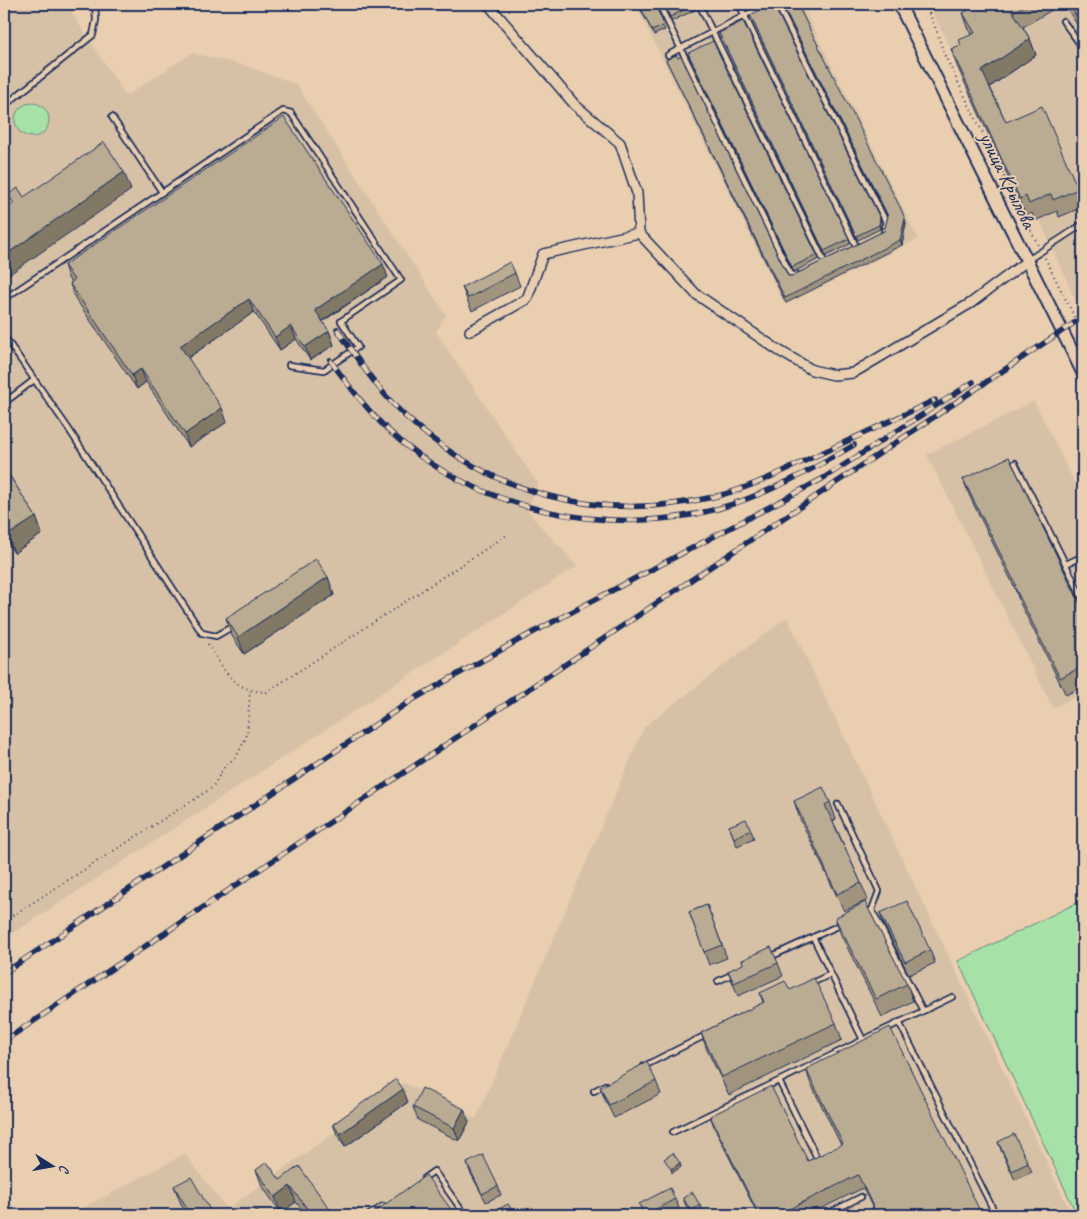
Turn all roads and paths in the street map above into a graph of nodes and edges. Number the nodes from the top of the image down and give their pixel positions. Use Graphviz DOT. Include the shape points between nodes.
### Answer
graph roads {
  1 [pos="95,4"];
  2 [pos="488,4"];
  3 [pos="659,4"];
  4 [pos="699,4"];
  5 [pos="739,4"];
  6 [pos="768,4"];
  7 [pos="777,4"];
  8 [pos="899,4"];
  9 [pos="925,4"];
  10 [pos="744,16"];
  11 [pos="1063,21"];
  12 [pos="712,32"];
  13 [pos="681,48"];
  14 [pos="1083,48"];
  15 [pos="668,55"];
  16 [pos="4,106"];
  17 [pos="112,116"];
  18 [pos="162,192"];
  19 [pos="1083,224"];
  20 [pos="639,233"];
  21 [pos="877,236"];
  22 [pos="863,243"];
  23 [pos="856,246"];
  24 [pos="848,250"];
  25 [pos="1042,252"];
  26 [pos="832,258"];
  27 [pos="1027,261"];
  28 [pos="824,262"];
  29 [pos="816,265"];
  30 [pos="800,273"];
  31 [pos="4,299"];
  32 [pos="470,331"];
  33 [pos="1083,334"];
  34 [pos="4,336"];
  35 [pos="289,365"];
  36 [pos="1083,373"];
  37 [pos="34,380"];
  38 [pos="4,403"];
  39 [pos="1015,463"];
  40 [pos="506,535"];
  41 [pos="1083,556"];
  42 [pos="1066,564"];
  43 [pos="1083,599"];
  44 [pos="240,621"];
  45 [pos="202,633"];
  46 [pos="250,691"];
  47 [pos="838,804"];
  48 [pos="872,910"];
  49 [pos="855,918"];
  50 [pos="4,921"];
  51 [pos="847,922"];
  52 [pos="813,937"];
  53 [pos="761,961"];
  54 [pos="744,969"];
  55 [pos="831,974"];
  56 [pos="718,981"];
  57 [pos="804,987"];
  58 [pos="952,997"];
  59 [pos="924,1011"];
  60 [pos="899,1022"];
  61 [pos="708,1034"];
  62 [pos="863,1040"];
  63 [pos="638,1069"];
  64 [pos="779,1081"];
  65 [pos="611,1082"];
  66 [pos="594,1091"];
  67 [pos="673,1132"];
  68 [pos="820,1163"];
  69 [pos="418,1182"];
  70 [pos="861,1197"];
  71 [pos="386,1204"];
  72 [pos="369,1215"];
  73 [pos="465,1215"];
  74 [pos="825,1215"];
  75 [pos="996,1215"];
  1 -- 16 [label="lane" via="93,35"];
  2 -- 20 [label="street" via="575,105 620,143 637,193"];
  3 -- 13 [label="lane"];
  4 -- 12 [label="lane"];
  5 -- 10 [label="lane"];
  6 -- 10 [label="lane"];
  7 -- 21 [label="lane" via="886,222 884,232"];
  8 -- 27 [label="street, улица Крылова"];
  9 -- 25 [label="path" via="944,54"];
  10 -- 12 [label="lane"];
  10 -- 23 [label="lane"];
  11 -- 14 [label="lane"];
  12 -- 13 [label="lane"];
  12 -- 28 [label="lane"];
  13 -- 15 [label="lane"];
  13 -- 30 [label="lane" via="792,277"];
  17 -- 18 [label="lane"];
  18 -- 31 [label="lane"];
  18 -- 35 [label="lane" via="283,111 292,113 401,280 340,321 358,347 324,370"];
  19 -- 25 [label="lane"];
  20 -- 27 [label="street" via="696,294 812,370 834,375 853,374 899,348"];
  20 -- 32 [label="street" via="544,254 527,299"];
  22 -- 23 [label="lane"];
  23 -- 24 [label="lane"];
  25 -- 27 [label="lane"];
  25 -- 33 [label="path"];
  26 -- 28 [label="lane"];
  27 -- 36 [label="street, улица Крылова"];
  28 -- 29 [label="lane"];
  34 -- 37 [label="lane"];
  37 -- 38 [label="lane"];
  37 -- 45 [label="lane"];
  39 -- 42 [label="lane"];
  40 -- 46 [label="path" via="267,692"];
  41 -- 42 [label="lane"];
  42 -- 43 [label="lane"];
  44 -- 45 [label="lane" via="216,636"];
  45 -- 46 [label="path" via="229,676"];
  46 -- 50 [label="path" via="247,735 237,756 225,766 212,788"];
  47 -- 48 [label="lane" via="879,891"];
  48 -- 49 [label="lane"];
  48 -- 59 [label="lane"];
  51 -- 52 [label="lane"];
  52 -- 53 [label="lane"];
  52 -- 55 [label="lane"];
  54 -- 56 [label="lane"];
  55 -- 57 [label="lane"];
  55 -- 62 [label="lane"];
  58 -- 59 [label="lane"];
  59 -- 60 [label="lane"];
  60 -- 62 [label="lane"];
  60 -- 75 [label="lane"];
  61 -- 63 [label="lane"];
  62 -- 64 [label="lane"];
  64 -- 67 [label="lane"];
  64 -- 68 [label="lane"];
  65 -- 66 [label="lane"];
  69 -- 73 [label="lane" via="434,1171"];
  70 -- 74 [label="lane"];
  71 -- 72 [label="lane"];
}
